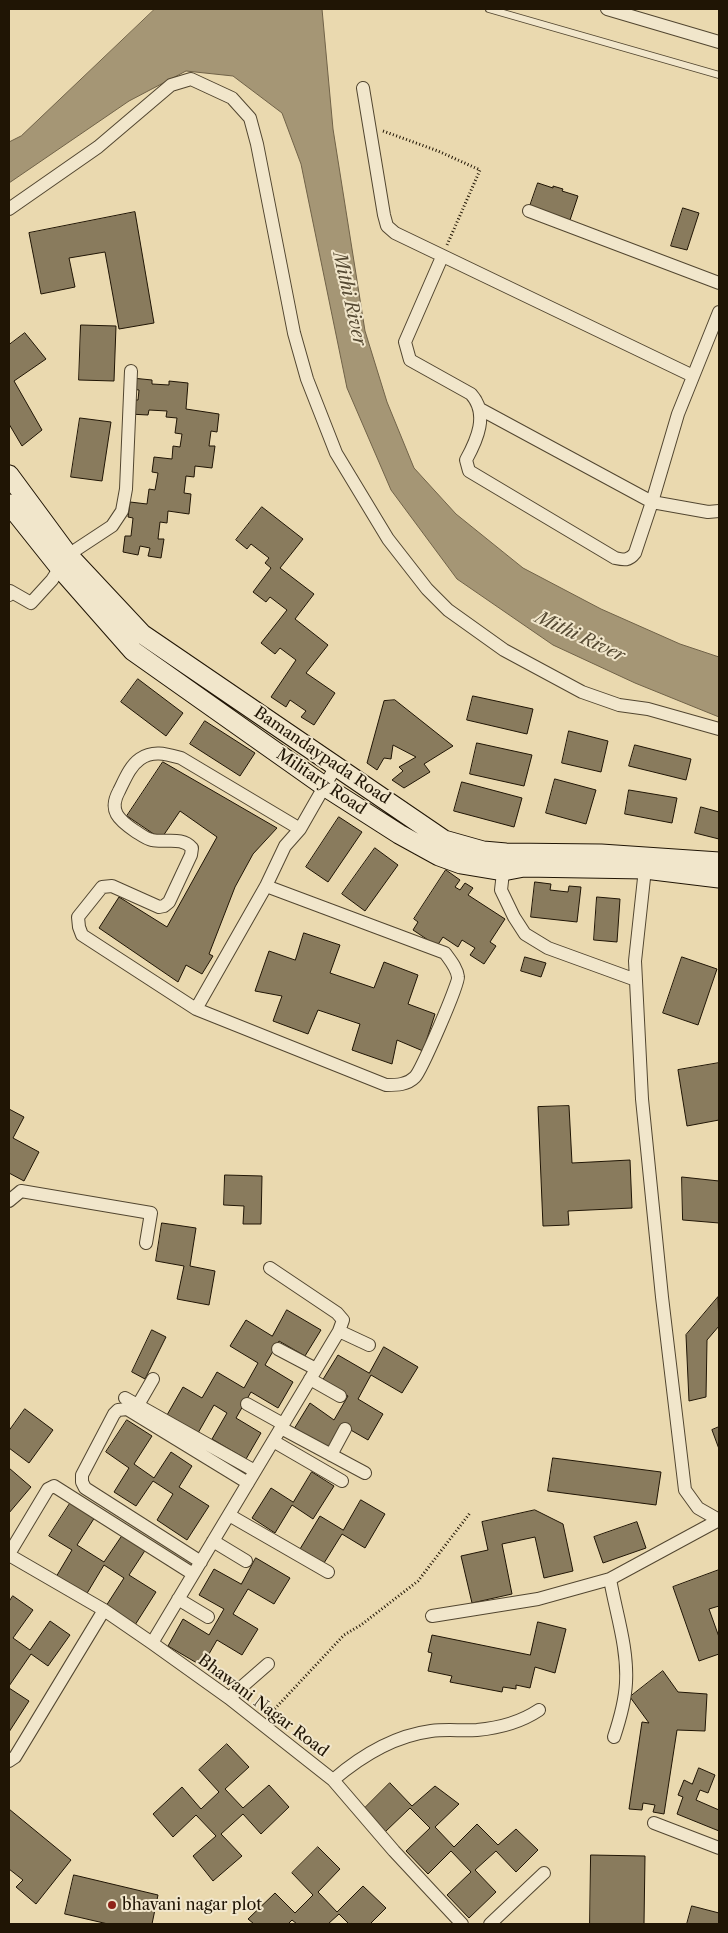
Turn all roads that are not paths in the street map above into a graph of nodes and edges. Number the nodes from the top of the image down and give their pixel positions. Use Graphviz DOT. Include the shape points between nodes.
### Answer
graph roads {
  1 [pos="488,9"];
  2 [pos="607,9"];
  3 [pos="719,42"];
  4 [pos="719,75"];
  5 [pos="363,88"];
  6 [pos="9,209"];
  7 [pos="529,211"];
  8 [pos="442,257"];
  9 [pos="719,282"];
  10 [pos="719,312"];
  11 [pos="131,371"];
  12 [pos="693,376"];
  13 [pos="480,409"];
  14 [pos="11,483"];
  15 [pos="652,502"];
  16 [pos="9,504"];
  17 [pos="719,511"];
  18 [pos="64,562"];
  19 [pos="9,592"];
  20 [pos="283,729"];
  21 [pos="719,729"];
  22 [pos="271,748"];
  23 [pos="336,766"];
  24 [pos="324,786"];
  25 [pos="300,829"];
  26 [pos="441,848"];
  27 [pos="600,861"];
  28 [pos="504,862"];
  29 [pos="719,862"];
  30 [pos="644,869"];
  31 [pos="719,878"];
  32 [pos="266,886"];
  33 [pos="636,980"];
  34 [pos="196,1009"];
  35 [pos="9,1201"];
  36 [pos="146,1243"];
  37 [pos="270,1268"];
  38 [pos="339,1331"];
  39 [pos="370,1345"];
  40 [pos="278,1349"];
  41 [pos="313,1374"];
  42 [pos="153,1379"];
  43 [pos="340,1396"];
  44 [pos="125,1398"];
  45 [pos="247,1404"];
  46 [pos="138,1405"];
  47 [pos="282,1426"];
  48 [pos="345,1430"];
  49 [pos="273,1441"];
  50 [pos="331,1455"];
  51 [pos="255,1470"];
  52 [pos="365,1473"];
  53 [pos="342,1481"];
  54 [pos="248,1483"];
  55 [pos="229,1514"];
  56 [pos="719,1520"];
  57 [pos="213,1541"];
  58 [pos="9,1554"];
  59 [pos="246,1561"];
  60 [pos="200,1562"];
  61 [pos="328,1572"];
  62 [pos="193,1574"];
  63 [pos="610,1579"];
  64 [pos="178,1599"];
  65 [pos="104,1610"];
  66 [pos="432,1616"];
  67 [pos="208,1617"];
  68 [pos="152,1643"];
  69 [pos="268,1664"];
  70 [pos="229,1698"];
  71 [pos="539,1710"];
  72 [pos="614,1737"];
  73 [pos="9,1761"];
  74 [pos="333,1780"];
  75 [pos="654,1823"];
  76 [pos="719,1848"];
  77 [pos="544,1873"];
  78 [pos="462,1924"];
  79 [pos="490,1924"];
  1 -- 4 [label="lane"];
  2 -- 3 [label="street"];
  5 -- 8 [label="street" via="387,226"];
  6 -- 21 [label="street" via="98,148 171,85 192,79 232,98 250,118 257,144 294,333 307,379 336,453 388,539 448,610 504,650 582,692 618,705 648,709"];
  7 -- 9 [label="street"];
  8 -- 12 [label="street"];
  8 -- 13 [label="street" via="405,342 407,352 410,360 471,394"];
  10 -- 12 [label="street"];
  11 -- 18 [label="street" via="126,489 122,511 112,526"];
  12 -- 15 [label="street" via="678,414"];
  13 -- 15 [label="street"];
  13 -- 15 [label="street" via="481,420 466,460 469,471 615,558 631,558"];
  14 -- 18 [label="street, Bamandaypada Road"];
  15 -- 17 [label="street"];
  16 -- 18 [label="street, Military Road"];
  18 -- 19 [label="street" via="31,603"];
  18 -- 20 [label="street, Bamandaypada Road" via="142,634"];
  18 -- 22 [label="street, Military Road" via="133,651"];
  20 -- 22 [label="street"];
  20 -- 23 [label="street, Bamandaypada Road"];
  22 -- 24 [label="street, Military Road"];
  23 -- 24 [label="street"];
  23 -- 26 [label="street, Bamandaypada Road"];
  24 -- 25 [label="street"];
  24 -- 26 [label="street, Military Road" via="399,834"];
  25 -- 32 [label="street" via="286,846"];
  25 -- 34 [label="street" via="181,758 161,753 147,754 134,764 115,798 115,810 120,820 152,840 173,840 189,845 191,855 169,902 164,906 159,907 112,886 102,887 78,917 79,927 82,934"];
  26 -- 28 [label="street, Military Road" via="461,864 482,859"];
  27 -- 28 [label="street, Military Road" via="524,867"];
  27 -- 29 [label="street"];
  27 -- 30 [label="street, Military Road"];
  28 -- 33 [label="street" via="501,890 525,934 548,948"];
  30 -- 31 [label="street, Military Road"];
  30 -- 33 [label="street"];
  32 -- 34 [label="street"];
  32 -- 34 [label="street" via="445,953 453,963 458,978 452,997 416,1076 402,1085 386,1085"];
  33 -- 56 [label="street" via="642,1099 685,1490 698,1508"];
  35 -- 36 [label="street" via="21,1192 150,1213"];
  37 -- 38 [label="street" via="338,1313 343,1320"];
  38 -- 39 [label="street"];
  38 -- 41 [label="street"];
  40 -- 41 [label="street"];
  41 -- 43 [label="street"];
  41 -- 47 [label="street"];
  42 -- 46 [label="street"];
  44 -- 46 [label="street"];
  45 -- 47 [label="street"];
  46 -- 51 [label="street"];
  47 -- 49 [label="street"];
  47 -- 50 [label="street"];
  48 -- 50 [label="street"];
  49 -- 51 [label="street"];
  49 -- 53 [label="street"];
  50 -- 52 [label="street"];
  51 -- 54 [label="street"];
  54 -- 55 [label="street"];
  54 -- 60 [label="street" via="127,1409 114,1414 82,1475 84,1488"];
  55 -- 57 [label="street"];
  55 -- 61 [label="street"];
  56 -- 63 [label="street"];
  57 -- 59 [label="street"];
  57 -- 60 [label="street"];
  58 -- 62 [label="street" via="48,1489 54,1486"];
  58 -- 65 [label="street, Bhawani Nagar Road"];
  60 -- 62 [label="street"];
  62 -- 64 [label="street"];
  63 -- 66 [label="street" via="538,1598"];
  63 -- 72 [label="street" via="623,1638 626,1682 623,1708"];
  64 -- 67 [label="street"];
  64 -- 68 [label="street"];
  65 -- 68 [label="street, Bhawani Nagar Road"];
  65 -- 73 [label="street" via="15,1757"];
  68 -- 70 [label="street, Bhawani Nagar Road"];
  69 -- 70 [label="street"];
  70 -- 74 [label="street, Bhawani Nagar Road"];
  71 -- 74 [label="street" via="510,1724 479,1730 432,1730 402,1736 354,1762"];
  74 -- 78 [label="street, Bhawani Nagar Road"];
  75 -- 76 [label="street"];
  77 -- 79 [label="street"];
}
